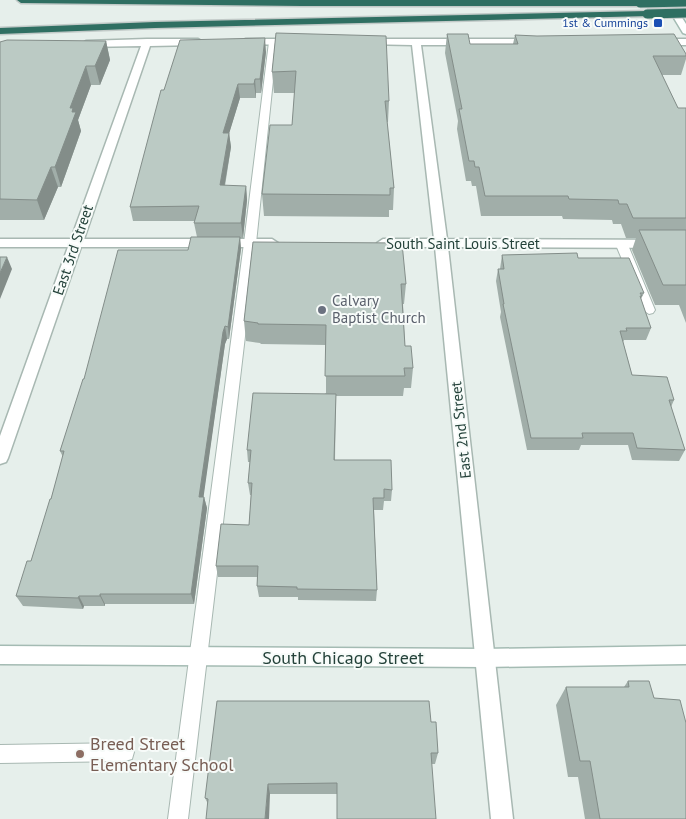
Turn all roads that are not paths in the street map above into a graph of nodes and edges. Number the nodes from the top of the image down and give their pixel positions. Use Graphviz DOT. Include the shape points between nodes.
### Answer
graph roads {
  1 [pos="21,0"];
  2 [pos="668,0"];
  3 [pos="686,2"];
  4 [pos="686,13"];
  5 [pos="0,31"];
  6 [pos="686,32"];
  7 [pos="146,42"];
  8 [pos="205,42"];
  9 [pos="234,42"];
  10 [pos="273,42"];
  11 [pos="311,42"];
  12 [pos="358,42"];
  13 [pos="416,42"];
  14 [pos="541,42"];
  15 [pos="647,42"];
  16 [pos="686,42"];
  17 [pos="78,44"];
  18 [pos="0,243"];
  19 [pos="75,243"];
  20 [pos="250,243"];
  21 [pos="288,243"];
  22 [pos="374,243"];
  23 [pos="441,243"];
  24 [pos="686,244"];
  25 [pos="622,245"];
  26 [pos="649,310"];
  27 [pos="0,458"];
  28 [pos="0,654"];
  29 [pos="686,655"];
  30 [pos="199,657"];
  31 [pos="484,658"];
  32 [pos="125,752"];
  33 [pos="0,754"];
  34 [pos="178,819"];
  35 [pos="502,819"];
  1 -- 3 [label="highway, bridge"];
  2 -- 6 [label="street"];
  4 -- 5 [label="highway, bridge"];
  7 -- 8 [label="street"];
  7 -- 17 [label="street"];
  7 -- 19 [label="street, East 3rd Street"];
  9 -- 10 [label="street"];
  10 -- 11 [label="street"];
  10 -- 20 [label="lane"];
  12 -- 13 [label="street"];
  13 -- 14 [label="street"];
  13 -- 23 [label="street, East 2nd Street"];
  15 -- 16 [label="street"];
  18 -- 19 [label="street"];
  19 -- 20 [label="street"];
  19 -- 27 [label="street, East 3rd Street"];
  20 -- 21 [label="street"];
  20 -- 30 [label="lane"];
  22 -- 23 [label="street, South Saint Louis Street"];
  23 -- 25 [label="street, South Saint Louis Street"];
  23 -- 31 [label="street, East 2nd Street"];
  24 -- 25 [label="street, South Saint Louis Street"];
  25 -- 26 [label="lane"];
  28 -- 30 [label="street, South Chicago Street"];
  29 -- 31 [label="street, South Chicago Street"];
  30 -- 31 [label="street, South Chicago Street"];
  30 -- 34 [label="lane"];
  31 -- 35 [label="street, East 2nd Street"];
  32 -- 33 [label="lane"];
}
